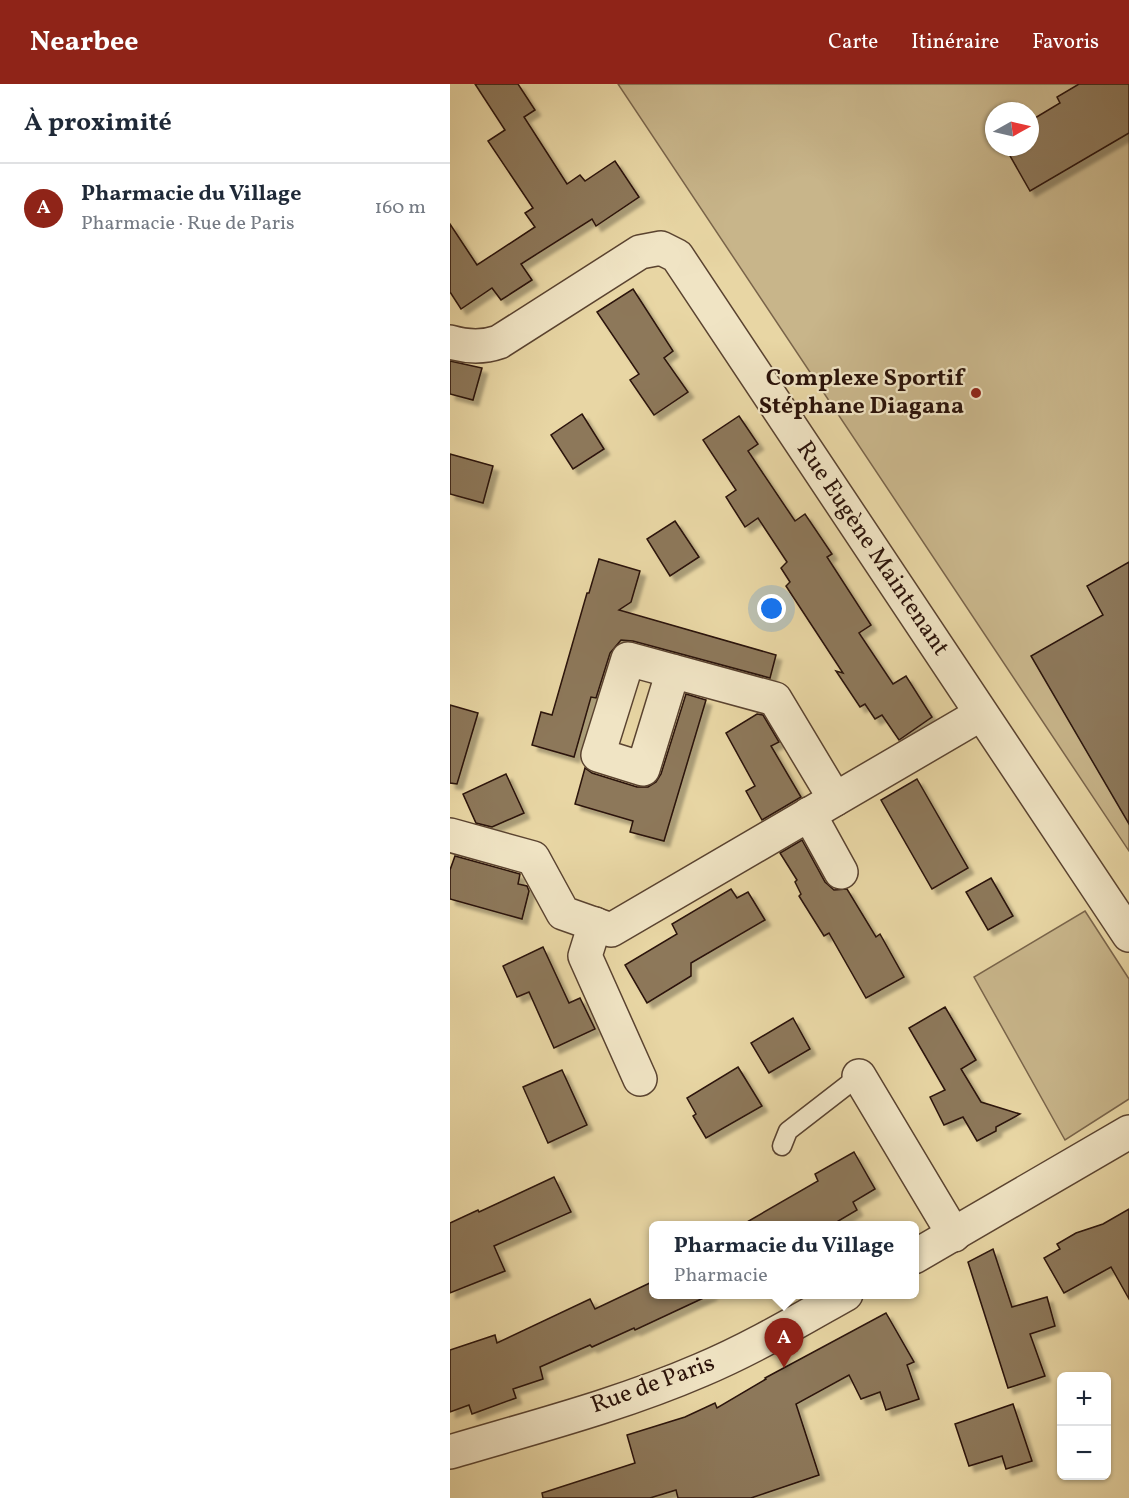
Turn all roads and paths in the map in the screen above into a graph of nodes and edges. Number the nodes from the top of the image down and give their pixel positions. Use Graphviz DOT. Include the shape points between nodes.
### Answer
graph roads {
  1 [pos="450,342"];
  2 [pos="673,671"];
  3 [pos="981,714"];
  4 [pos="822,807"];
  5 [pos="450,835"];
  6 [pos="841,872"];
  7 [pos="595,924"];
  8 [pos="1129,935"];
  9 [pos="859,1076"];
  10 [pos="640,1079"];
  11 [pos="1129,1132"];
  12 [pos="782,1146"];
  13 [pos="954,1235"];
  14 [pos="919,1255"];
  15 [pos="837,1299"];
  16 [pos="450,1452"];
  1 -- 3 [label="street, Rue Eugène Maintenant" via="487,346 499,342 640,252 662,248 677,256"];
  2 -- 4 [label="street" via="775,699"];
  3 -- 4 [label="street"];
  3 -- 8 [label="street, Rue Eugène Maintenant"];
  4 -- 6 [label="street"];
  4 -- 7 [label="street" via="611,930"];
  5 -- 7 [label="street" via="533,858 563,913"];
  7 -- 10 [label="street" via="585,956"];
  9 -- 12 [label="lane" via="788,1131"];
  9 -- 13 [label="street"];
  11 -- 13 [label="street"];
  13 -- 14 [label="street"];
  15 -- 16 [label="street, Rue de Paris" via="701,1370 602,1406"];
}
